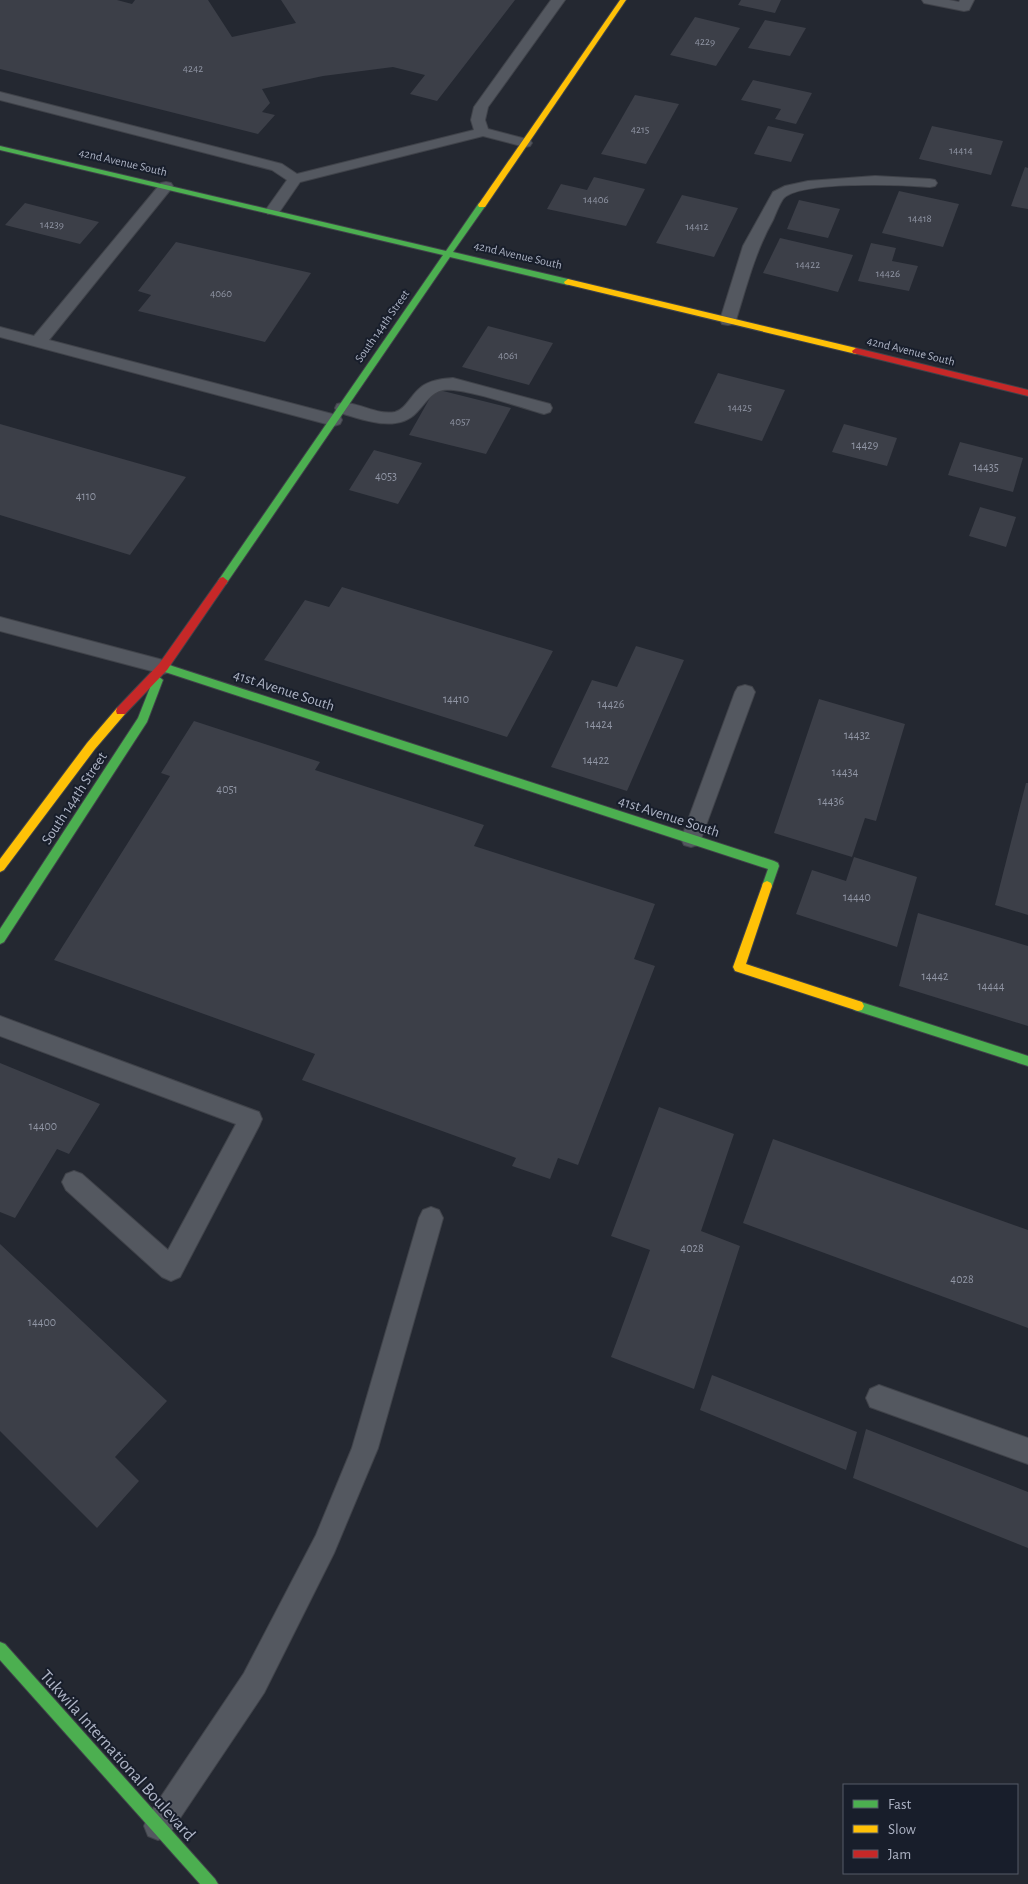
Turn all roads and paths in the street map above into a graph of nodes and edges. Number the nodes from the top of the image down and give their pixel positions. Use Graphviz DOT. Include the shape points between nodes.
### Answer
graph roads {
  1 [pos="558,0"];
  2 [pos="623,0"];
  3 [pos="929,0"];
  4 [pos="967,0"];
  5 [pos="0,96"];
  6 [pos="484,132"];
  7 [pos="525,143"];
  8 [pos="0,148"];
  9 [pos="295,179"];
  10 [pos="930,183"];
  11 [pos="166,186"];
  12 [pos="273,211"];
  13 [pos="450,254"];
  14 [pos="728,320"];
  15 [pos="0,332"];
  16 [pos="38,342"];
  17 [pos="1028,394"];
  18 [pos="544,408"];
  19 [pos="339,414"];
  20 [pos="0,624"];
  21 [pos="163,668"];
  22 [pos="745,692"];
  23 [pos="691,839"];
  24 [pos="0,867"];
  25 [pos="0,939"];
  26 [pos="0,1026"];
  27 [pos="1028,1061"];
  28 [pos="74,1182"];
  29 [pos="431,1218"];
  30 [pos="879,1398"];
  31 [pos="1028,1451"];
  32 [pos="0,1649"];
  33 [pos="158,1826"];
  34 [pos="210,1884"];
  1 -- 6 [label="lane" via="481,107 477,118"];
  2 -- 7 [label="street, South 144th Street"];
  3 -- 4 [label="lane" via="964,7"];
  5 -- 9 [label="lane" via="277,167"];
  6 -- 7 [label="lane"];
  6 -- 9 [label="lane"];
  7 -- 13 [label="street, South 144th Street"];
  8 -- 11 [label="street, 42nd Avenue South"];
  9 -- 12 [label="lane"];
  10 -- 14 [label="lane" via="910,180 835,182 786,189 778,195 751,246"];
  11 -- 12 [label="street, 42nd Avenue South"];
  11 -- 16 [label="lane"];
  12 -- 13 [label="street, 42nd Avenue South"];
  13 -- 14 [label="street, 42nd Avenue South"];
  13 -- 19 [label="street, South 144th Street"];
  14 -- 17 [label="street, 42nd Avenue South"];
  15 -- 16 [label="lane"];
  16 -- 19 [label="lane"];
  18 -- 19 [label="lane" via="453,384 440,384 428,389 398,416"];
  19 -- 21 [label="street, South 144th Street"];
  20 -- 21 [label="lane"];
  21 -- 23 [label="street, 41st Avenue South"];
  21 -- 24 [label="street, South 144th Street" via="97,740"];
  21 -- 25 [label="street, South 144th Street" via="143,719"];
  22 -- 23 [label="lane"];
  23 -- 27 [label="street, 41st Avenue South" via="774,866 739,967"];
  26 -- 28 [label="lane" via="251,1119 171,1269"];
  29 -- 33 [label="lane" via="365,1448 325,1544 254,1683"];
  30 -- 31 [label="lane"];
  32 -- 33 [label="street, Tukwila International Boulevard"];
  33 -- 34 [label="street, Tukwila International Boulevard"];
}
